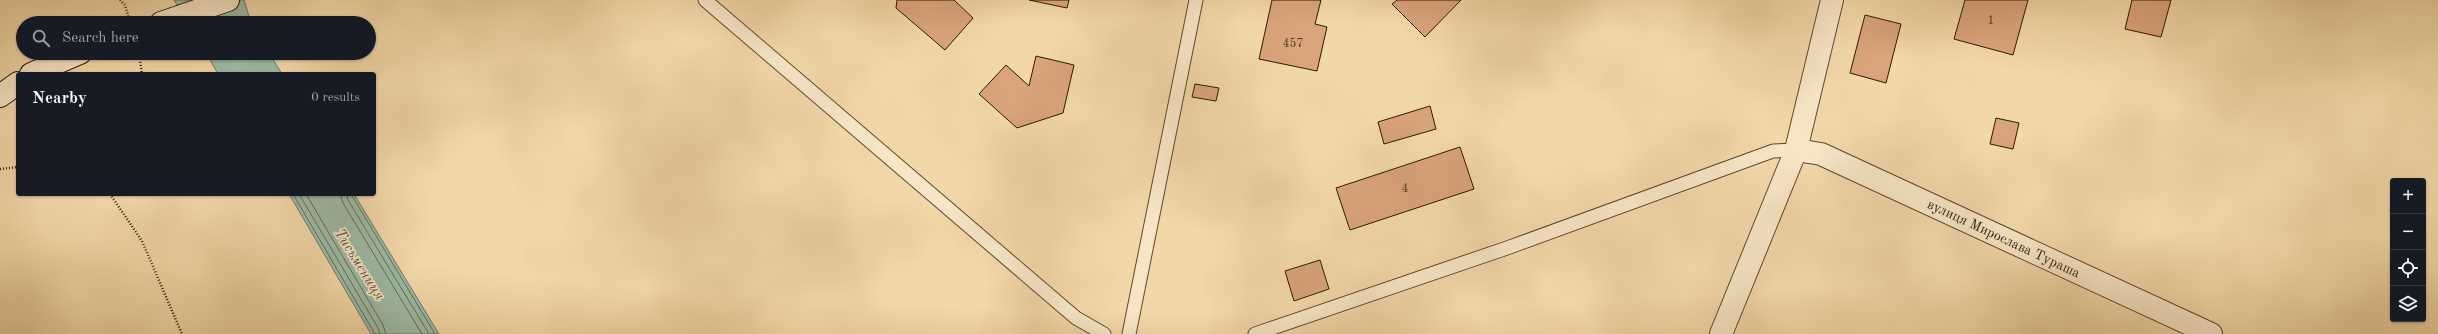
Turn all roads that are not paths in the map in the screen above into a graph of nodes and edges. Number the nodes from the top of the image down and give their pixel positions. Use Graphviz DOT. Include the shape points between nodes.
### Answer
graph roads {
  1 [pos="228,0"];
  2 [pos="705,0"];
  3 [pos="1196,0"];
  4 [pos="1832,0"];
  5 [pos="181,16"];
  6 [pos="64,60"];
  7 [pos="36,72"];
  8 [pos="16,84"];
  9 [pos="0,96"];
  10 [pos="1796,150"];
  11 [pos="1104,334"];
  12 [pos="1129,334"];
  13 [pos="1255,334"];
  14 [pos="1721,334"];
  15 [pos="2211,334"];
  1 -- 5 [label="street"];
  2 -- 11 [label="lane" via="1076,318"];
  3 -- 12 [label="lane"];
  4 -- 10 [label="street"];
  6 -- 7 [label="street"];
  8 -- 9 [label="street"];
  10 -- 13 [label="lane" via="1773,151 1507,248"];
  10 -- 14 [label="street"];
  10 -- 15 [label="street, вулиця Мирослава Тураша" via="1821,154"];
}
